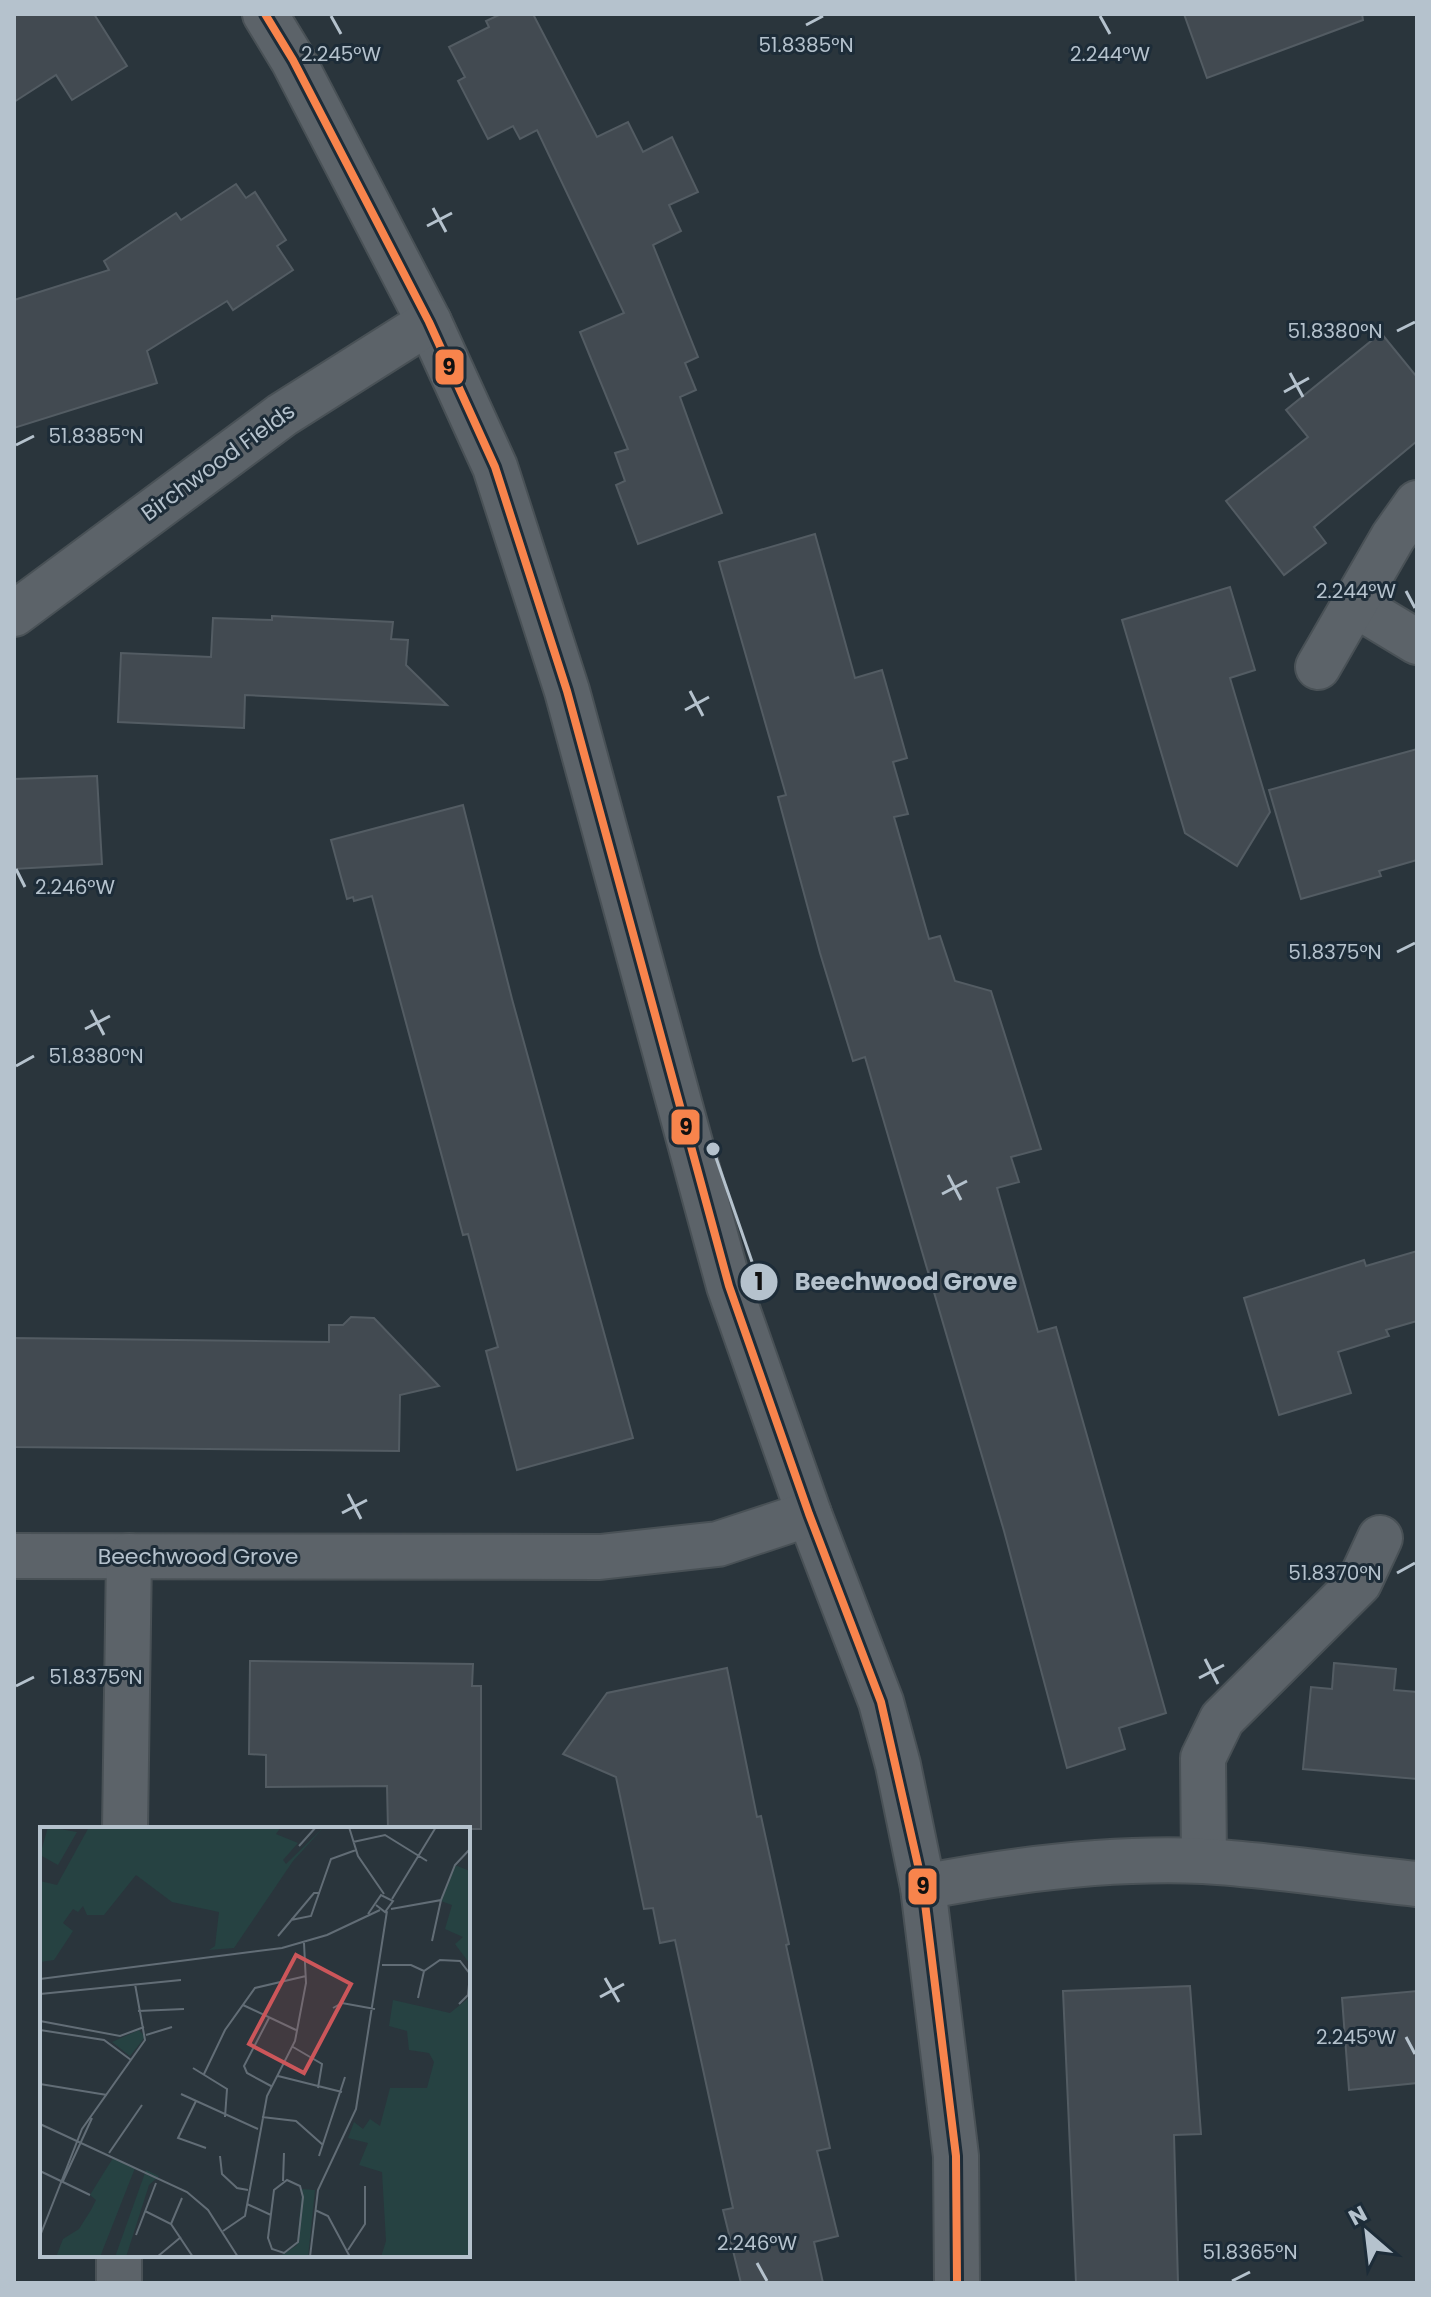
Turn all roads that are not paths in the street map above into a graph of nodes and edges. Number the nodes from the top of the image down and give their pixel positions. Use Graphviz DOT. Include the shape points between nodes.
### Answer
graph roads {
  1 [pos="265,14"];
  2 [pos="429,322"];
  3 [pos="1417,503"];
  4 [pos="1354,604"];
  5 [pos="14,614"];
  6 [pos="1417,642"];
  7 [pos="1318,667"];
  8 [pos="809,1514"];
  9 [pos="1380,1538"];
  10 [pos="14,1556"];
  11 [pos="129,1556"];
  12 [pos="125,1827"];
  13 [pos="1204,1861"];
  14 [pos="1417,1884"];
  15 [pos="923,1887"];
  16 [pos="119,2257"];
  17 [pos="119,2283"];
  18 [pos="957,2283"];
  1 -- 2 [label="street"];
  2 -- 5 [label="street, Birchwood Fields" via="282,415"];
  2 -- 8 [label="street" via="495,467 567,691 729,1286"];
  3 -- 4 [label="street"];
  4 -- 6 [label="street"];
  4 -- 7 [label="street"];
  8 -- 11 [label="street, Beechwood Grove" via="718,1544 600,1557"];
  8 -- 15 [label="street" via="881,1702"];
  9 -- 13 [label="street" via="1359,1583 1222,1719 1203,1758"];
  10 -- 11 [label="street, Beechwood Grove"];
  11 -- 12 [label="street"];
  13 -- 14 [label="street"];
  13 -- 15 [label="street" via="1006,1871"];
  15 -- 18 [label="street" via="956,2156"];
  16 -- 17 [label="street"];
}
